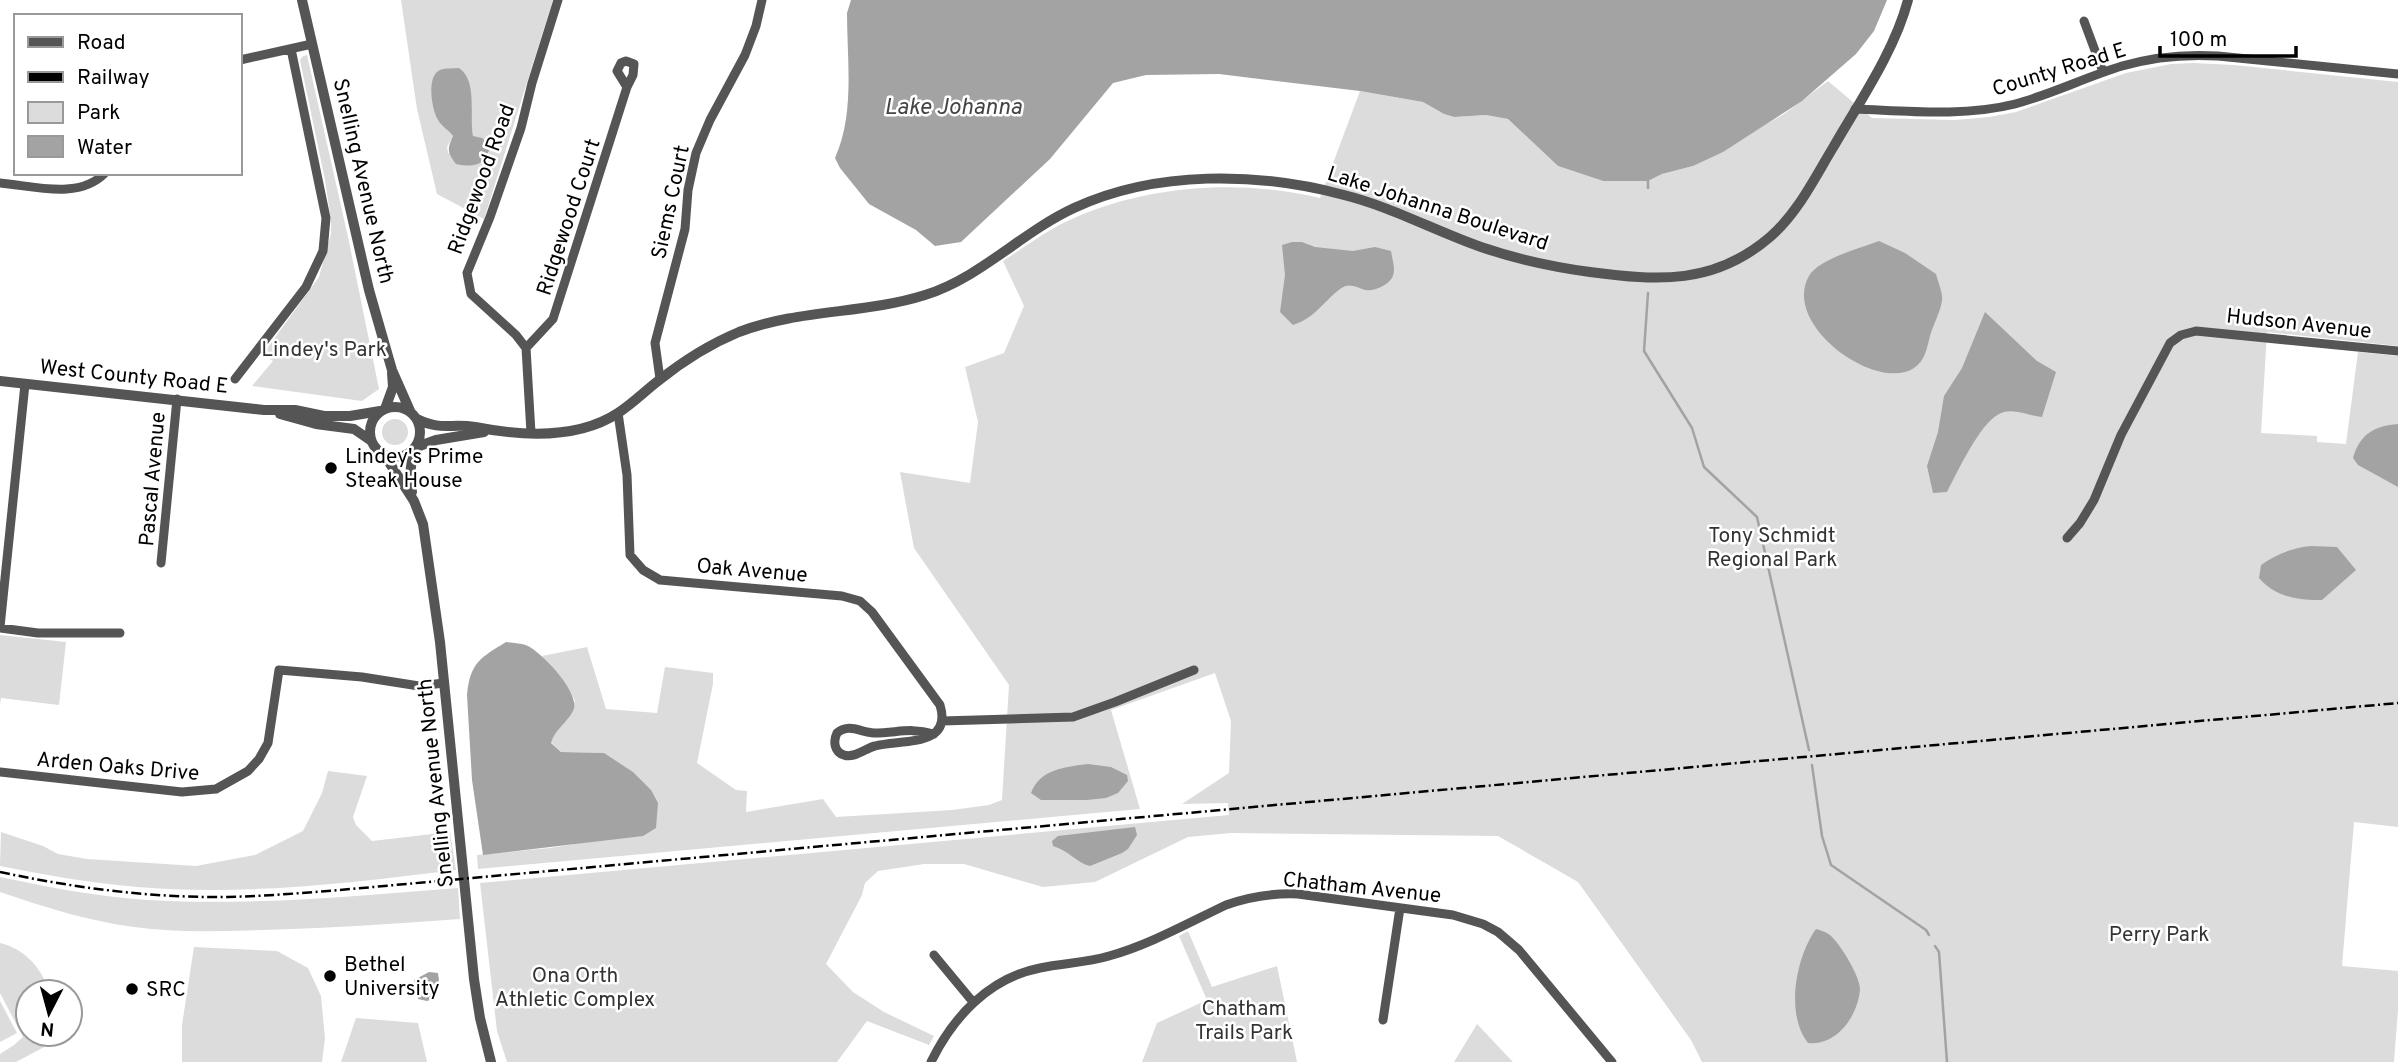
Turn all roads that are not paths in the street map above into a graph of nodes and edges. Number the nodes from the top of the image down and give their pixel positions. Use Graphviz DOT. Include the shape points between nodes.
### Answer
graph roads {
  1 [pos="302,0"];
  2 [pos="558,0"];
  3 [pos="762,0"];
  4 [pos="1908,0"];
  5 [pos="2084,20"];
  6 [pos="312,44"];
  7 [pos="291,49"];
  8 [pos="242,61"];
  9 [pos="2104,72"];
  10 [pos="2398,74"];
  11 [pos="626,87"];
  12 [pos="1855,109"];
  13 [pos="103,175"];
  14 [pos="0,183"];
  15 [pos="527,348"];
  16 [pos="2398,351"];
  17 [pos="392,370"];
  18 [pos="235,379"];
  19 [pos="660,379"];
  20 [pos="0,381"];
  21 [pos="25,384"];
  22 [pos="177,399"];
  23 [pos="264,410"];
  24 [pos="383,410"];
  25 [pos="618,413"];
  26 [pos="414,416"];
  27 [pos="491,430"];
  28 [pos="531,433"];
  29 [pos="370,440"];
  30 [pos="413,449"];
  31 [pos="385,456"];
  32 [pos="414,501"];
  33 [pos="2067,538"];
  34 [pos="161,563"];
  35 [pos="0,627"];
  36 [pos="120,633"];
  37 [pos="1194,670"];
  38 [pos="444,683"];
  39 [pos="942,720"];
  40 [pos="934,734"];
  41 [pos="0,772"];
  42 [pos="1400,908"];
  43 [pos="934,955"];
  44 [pos="973,1002"];
  45 [pos="1383,1020"];
  46 [pos="491,1062"];
  47 [pos="931,1062"];
  48 [pos="1612,1062"];
  1 -- 6 [label="street, Snelling Avenue North"];
  2 -- 15 [label="street, Ridgewood Road" via="521,128 467,273 471,294"];
  3 -- 19 [label="street, Siems Court" via="745,55 696,153 685,229 655,342"];
  4 -- 12 [label="street, Lake Johanna Boulevard" via="1898,29"];
  5 -- 9 [label="street"];
  6 -- 7 [label="street"];
  6 -- 17 [label="street, Snelling Avenue North"];
  7 -- 8 [label="street"];
  7 -- 18 [label="street, Snelling Avenue North" via="326,218 323,251 306,287"];
  9 -- 10 [label="street, County Road E" via="2156,59 2209,55"];
  9 -- 12 [label="street, County Road E" via="1994,108 1943,112"];
  11 -- 15 [label="street, Ridgewood Court" via="553,319"];
  12 -- 19 [label="street, Lake Johanna Boulevard" via="1786,221 1753,250 1698,274 1642,278 1555,267 1482,247 1374,204 1313,187 1258,180 1172,182 1121,191 1073,208 939,290 753,328 701,351"];
  13 -- 14 [label="street" via="78,189"];
  15 -- 28 [label="street"];
  16 -- 33 [label="street, Hudson Avenue" via="2196,331 2181,335 2170,343 2094,500"];
  17 -- 24 [label="street, Snelling Avenue North" via="393,387"];
  17 -- 26 [label="street, Snelling Avenue North"];
  19 -- 25 [label="street, Lake Johanna Boulevard"];
  20 -- 21 [label="street, West County Road E"];
  21 -- 22 [label="street, West County Road E"];
  21 -- 35 [label="street"];
  22 -- 23 [label="street, West County Road E"];
  22 -- 34 [label="street, Pascal Avenue"];
  23 -- 24 [label="street, West County Road E" via="337,416"];
  23 -- 29 [label="street, West County Road E" via="354,429"];
  24 -- 26 [label="street" via="396,407"];
  24 -- 29 [label="street" via="370,424"];
  25 -- 28 [label="street, Lake Johanna Boulevard" via="583,428"];
  25 -- 39 [label="street, Oak Avenue" via="627,475 630,555 636,564 660,580 860,601 940,705"];
  26 -- 27 [label="street, Lake Johanna Boulevard" via="440,428 465,425"];
  26 -- 30 [label="street" via="420,435"];
  27 -- 28 [label="street, Lake Johanna Boulevard"];
  27 -- 30 [label="street, Lake Johanna Boulevard"];
  29 -- 31 [label="street"];
  30 -- 31 [label="street" via="397,458"];
  30 -- 32 [label="street, Snelling Avenue North"];
  31 -- 32 [label="street, Snelling Avenue North"];
  32 -- 38 [label="street, Snelling Avenue North" via="432,576"];
  35 -- 36 [label="street" via="38,633"];
  37 -- 39 [label="street" via="1073,717"];
  38 -- 41 [label="street, Arden Oaks Drive" via="419,686 279,670 268,743 248,771 216,789 182,792"];
  38 -- 46 [label="street, Snelling Avenue North" via="474,979"];
  39 -- 40 [label="street"];
  40 -- 40 [label="street" via="917,729 873,733 845,728 834,743 839,752 849,756 876,745"];
  42 -- 44 [label="street, Chatham Avenue" via="1298,894 1260,895 1226,905 1111,956 1017,975"];
  42 -- 45 [label="street"];
  42 -- 48 [label="street, Chatham Avenue" via="1460,917 1498,932 1519,950"];
  43 -- 44 [label="street"];
  44 -- 47 [label="street, Chatham Avenue" via="947,1032"];
}
